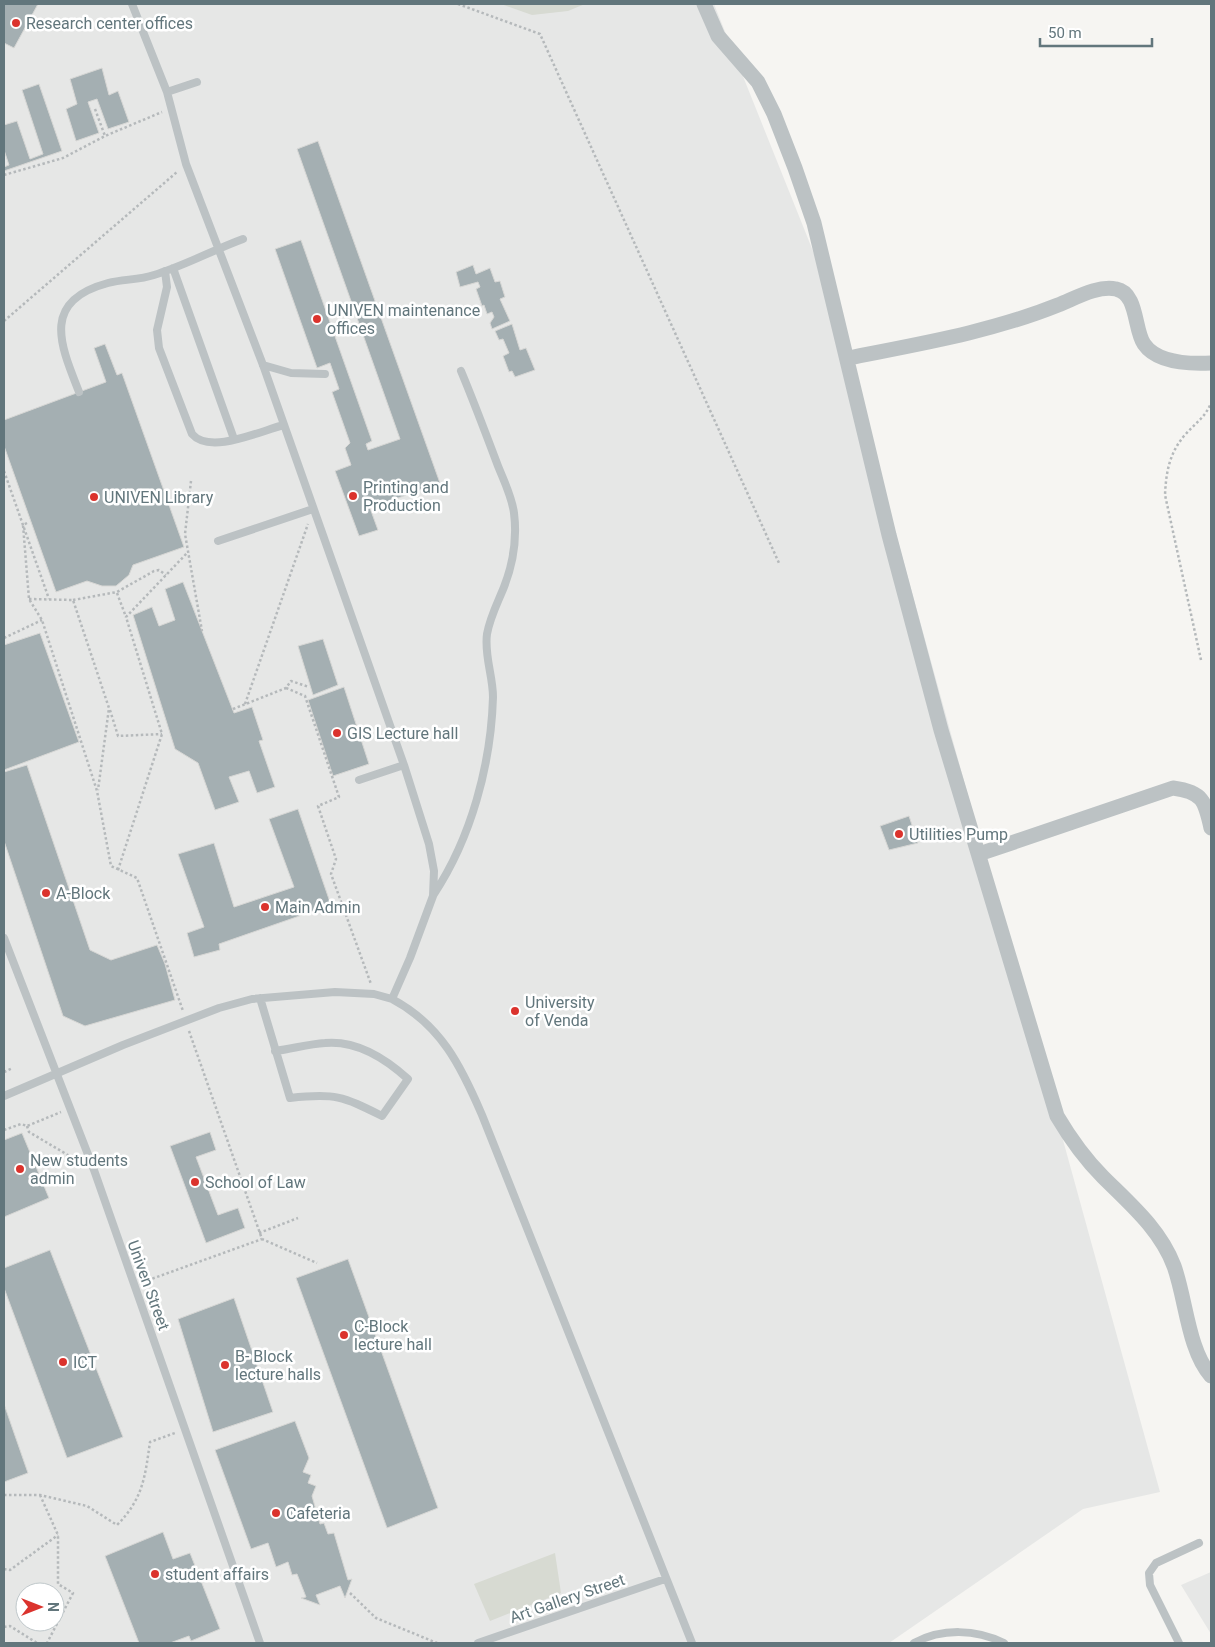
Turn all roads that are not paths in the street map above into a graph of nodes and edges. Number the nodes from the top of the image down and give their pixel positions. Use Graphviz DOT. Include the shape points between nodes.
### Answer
graph roads {
  1 [pos="132,4"];
  2 [pos="704,4"];
  3 [pos="198,82"];
  4 [pos="167,92"];
  5 [pos="243,239"];
  6 [pos="218,248"];
  7 [pos="173,268"];
  8 [pos="165,271"];
  9 [pos="848,358"];
  10 [pos="1211,363"];
  11 [pos="263,365"];
  12 [pos="461,371"];
  13 [pos="325,374"];
  14 [pos="79,392"];
  15 [pos="284,425"];
  16 [pos="234,439"];
  17 [pos="313,509"];
  18 [pos="218,541"];
  19 [pos="404,765"];
  20 [pos="359,780"];
  21 [pos="1211,828"];
  22 [pos="979,854"];
  23 [pos="433,896"];
  24 [pos="4,938"];
  25 [pos="260,998"];
  26 [pos="392,999"];
  27 [pos="275,1051"];
  28 [pos="57,1075"];
  29 [pos="4,1096"];
  30 [pos="1211,1376"];
  31 [pos="1199,1543"];
  32 [pos="665,1579"];
  33 [pos="260,1643"];
  34 [pos="478,1643"];
  35 [pos="692,1643"];
  36 [pos="914,1643"];
  37 [pos="1004,1643"];
  38 [pos="1179,1643"];
  1 -- 4 [label="lane"];
  2 -- 9 [label="street" via="718,36 758,82 778,123 814,223"];
  3 -- 4 [label="lane"];
  4 -- 6 [label="lane" via="186,164"];
  5 -- 6 [label="lane"];
  6 -- 7 [label="lane"];
  6 -- 11 [label="lane"];
  7 -- 8 [label="lane"];
  7 -- 16 [label="lane"];
  8 -- 14 [label="lane" via="107,284 90,290 68,305 60,324 63,352"];
  8 -- 16 [label="lane" via="166,287 157,330 159,348 192,434 196,439 212,444"];
  9 -- 10 [label="street" via="986,329 1085,294 1116,289 1125,294 1144,344 1151,351 1177,361"];
  9 -- 22 [label="street" via="903,589"];
  11 -- 13 [label="lane" via="291,373"];
  11 -- 15 [label="lane"];
  12 -- 23 [label="lane" via="514,511 515,531 505,585 487,634 487,663 493,686 490,745 469,821 448,873"];
  15 -- 16 [label="lane"];
  15 -- 17 [label="lane"];
  17 -- 18 [label="lane"];
  17 -- 19 [label="lane"];
  19 -- 20 [label="lane"];
  19 -- 23 [label="lane" via="429,844 434,871"];
  21 -- 22 [label="street" via="1206,806 1199,796 1173,788"];
  22 -- 30 [label="street" via="1057,1116 1102,1176 1141,1215 1164,1244 1182,1293 1202,1366"];
  23 -- 26 [label="lane"];
  24 -- 28 [label="lane, Univen Street"];
  25 -- 26 [label="lane" via="334,992 374,994"];
  25 -- 27 [label="lane"];
  25 -- 28 [label="lane" via="219,1008"];
  26 -- 32 [label="lane" via="412,1009 441,1039 462,1068"];
  27 -- 27 [label="lane" via="327,1043 358,1046 392,1064 408,1079 382,1116 348,1099 325,1094 290,1098"];
  28 -- 29 [label="lane"];
  28 -- 33 [label="lane, Univen Street" via="94,1170"];
  31 -- 38 [label="lane" via="1156,1563 1149,1573 1153,1593"];
  32 -- 34 [label="lane, Art Gallery Street"];
  32 -- 35 [label="lane"];
  36 -- 37 [label="lane" via="927,1636 969,1632"];
}
